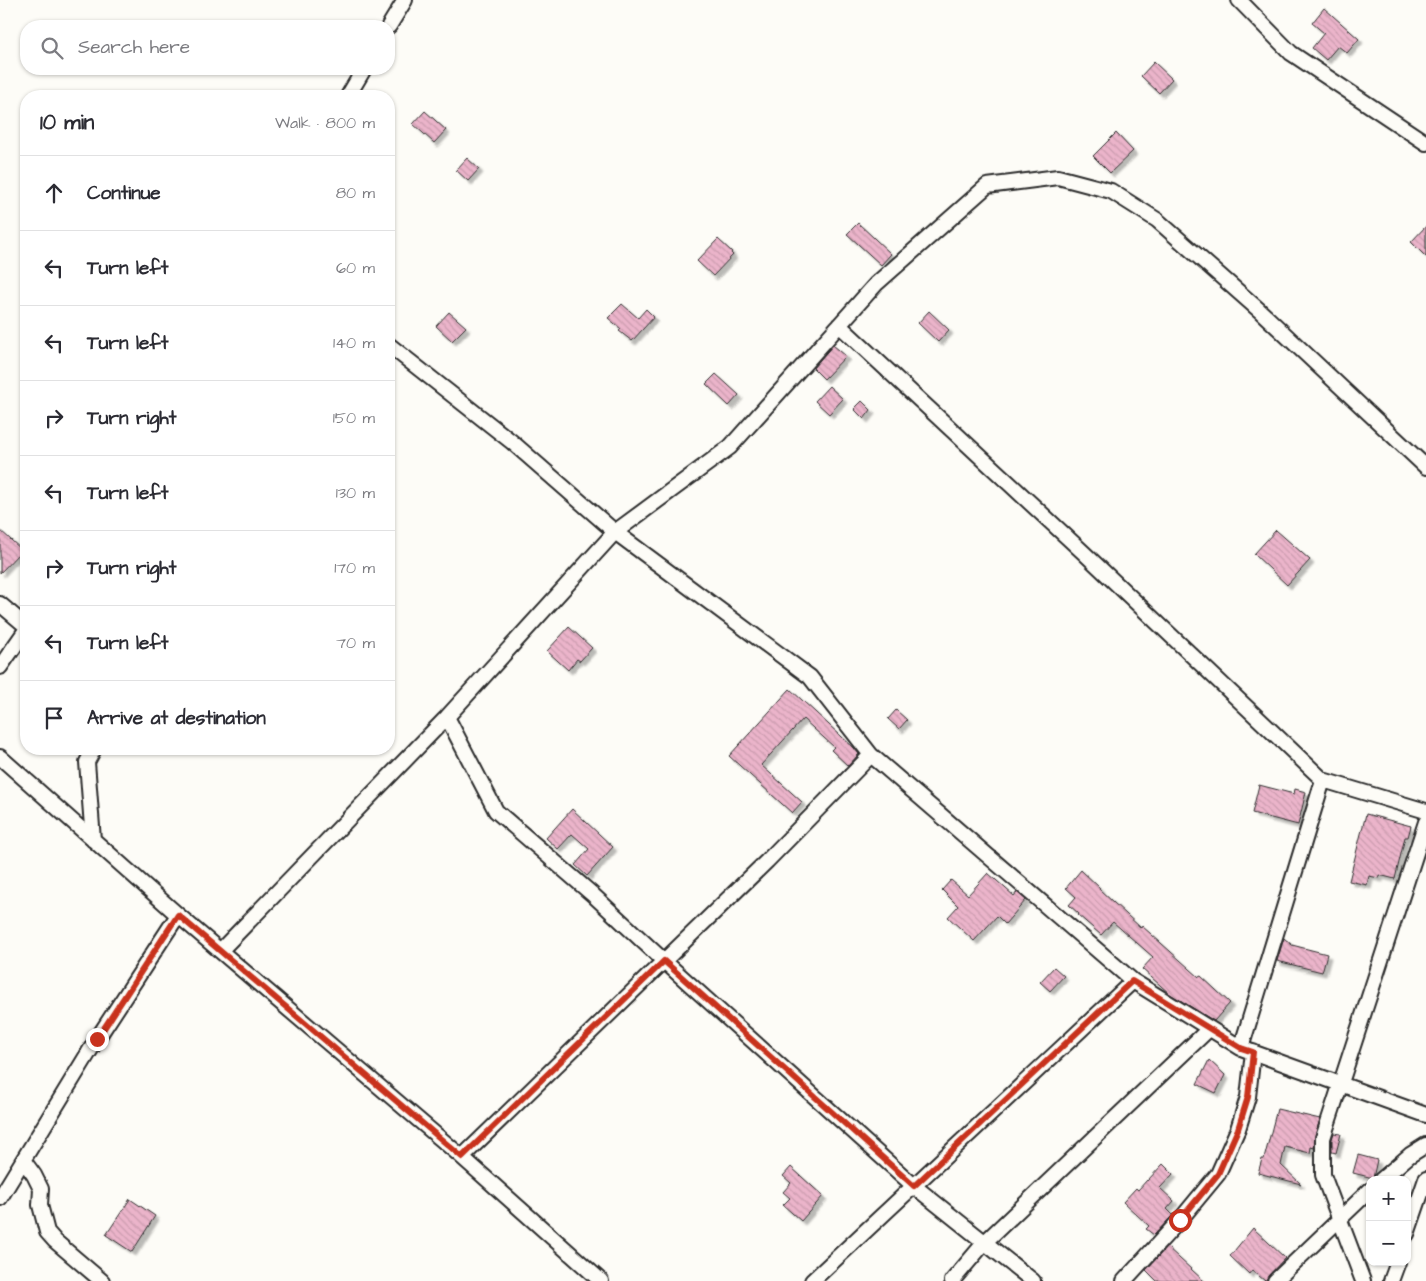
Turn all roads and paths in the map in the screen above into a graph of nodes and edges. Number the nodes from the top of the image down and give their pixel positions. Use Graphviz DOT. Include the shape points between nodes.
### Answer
graph roads {
  1 [pos="405,0"];
  2 [pos="1239,0"];
  3 [pos="393,20"];
  4 [pos="360,75"];
  5 [pos="352,90"];
  6 [pos="1426,143"];
  7 [pos="839,325"];
  8 [pos="395,350"];
  9 [pos="1426,467"];
  10 [pos="615,532"];
  11 [pos="0,604"];
  12 [pos="20,622"];
  13 [pos="20,637"];
  14 [pos="0,667"];
  15 [pos="448,717"];
  16 [pos="91,755"];
  17 [pos="871,755"];
  18 [pos="0,756"];
  19 [pos="1323,780"];
  20 [pos="1426,811"];
  21 [pos="1426,822"];
  22 [pos="93,840"];
  23 [pos="178,915"];
  24 [pos="220,952"];
  25 [pos="664,961"];
  26 [pos="1132,981"];
  27 [pos="1210,1029"];
  28 [pos="1247,1050"];
  29 [pos="1341,1084"];
  30 [pos="1426,1115"];
  31 [pos="1426,1145"];
  32 [pos="462,1157"];
  33 [pos="23,1160"];
  34 [pos="1386,1176"];
  35 [pos="1426,1178"];
  36 [pos="914,1186"];
  37 [pos="1366,1194"];
  38 [pos="0,1198"];
  39 [pos="1340,1217"];
  40 [pos="1411,1222"];
  41 [pos="985,1242"];
  42 [pos="1397,1266"];
  43 [pos="102,1281"];
  44 [pos="601,1281"];
  45 [pos="812,1281"];
  46 [pos="952,1281"];
  47 [pos="1033,1281"];
  48 [pos="1124,1281"];
  49 [pos="1275,1281"];
  50 [pos="1363,1281"];
  51 [pos="1391,1281"];
  1 -- 3 [label="street"];
  2 -- 6 [label="street" via="1291,53"];
  4 -- 5 [label="street"];
  7 -- 9 [label="street" via="876,284 987,186 1058,177 1111,191 1157,220 1259,310"];
  7 -- 10 [label="street" via="730,447"];
  7 -- 19 [label="street"];
  8 -- 10 [label="street" via="512,442"];
  10 -- 15 [label="street"];
  10 -- 17 [label="street" via="810,677"];
  11 -- 12 [label="street"];
  13 -- 14 [label="street"];
  15 -- 24 [label="street"];
  15 -- 25 [label="street" via="496,811"];
  16 -- 22 [label="street" via="87,762"];
  17 -- 25 [label="street"];
  17 -- 26 [label="street"];
  18 -- 22 [label="street"];
  19 -- 20 [label="street"];
  19 -- 28 [label="street"];
  21 -- 29 [label="street"];
  22 -- 23 [label="street"];
  23 -- 24 [label="street"];
  23 -- 33 [label="street"];
  24 -- 32 [label="street"];
  25 -- 32 [label="street"];
  25 -- 36 [label="street"];
  26 -- 27 [label="street"];
  26 -- 36 [label="street"];
  27 -- 28 [label="street"];
  27 -- 41 [label="street"];
  28 -- 29 [label="street"];
  28 -- 48 [label="street" via="1248,1097 1218,1174"];
  29 -- 30 [label="street"];
  29 -- 39 [label="street" via="1323,1138 1323,1175"];
  31 -- 34 [label="street"];
  32 -- 44 [label="street"];
  33 -- 38 [label="street"];
  33 -- 43 [label="street" via="41,1189 40,1206 47,1232"];
  35 -- 40 [label="street"];
  36 -- 41 [label="street"];
  36 -- 45 [label="street"];
  37 -- 39 [label="street"];
  39 -- 49 [label="street"];
  39 -- 50 [label="street"];
  41 -- 46 [label="street"];
  41 -- 47 [label="street"];
  42 -- 51 [label="street"];
}
